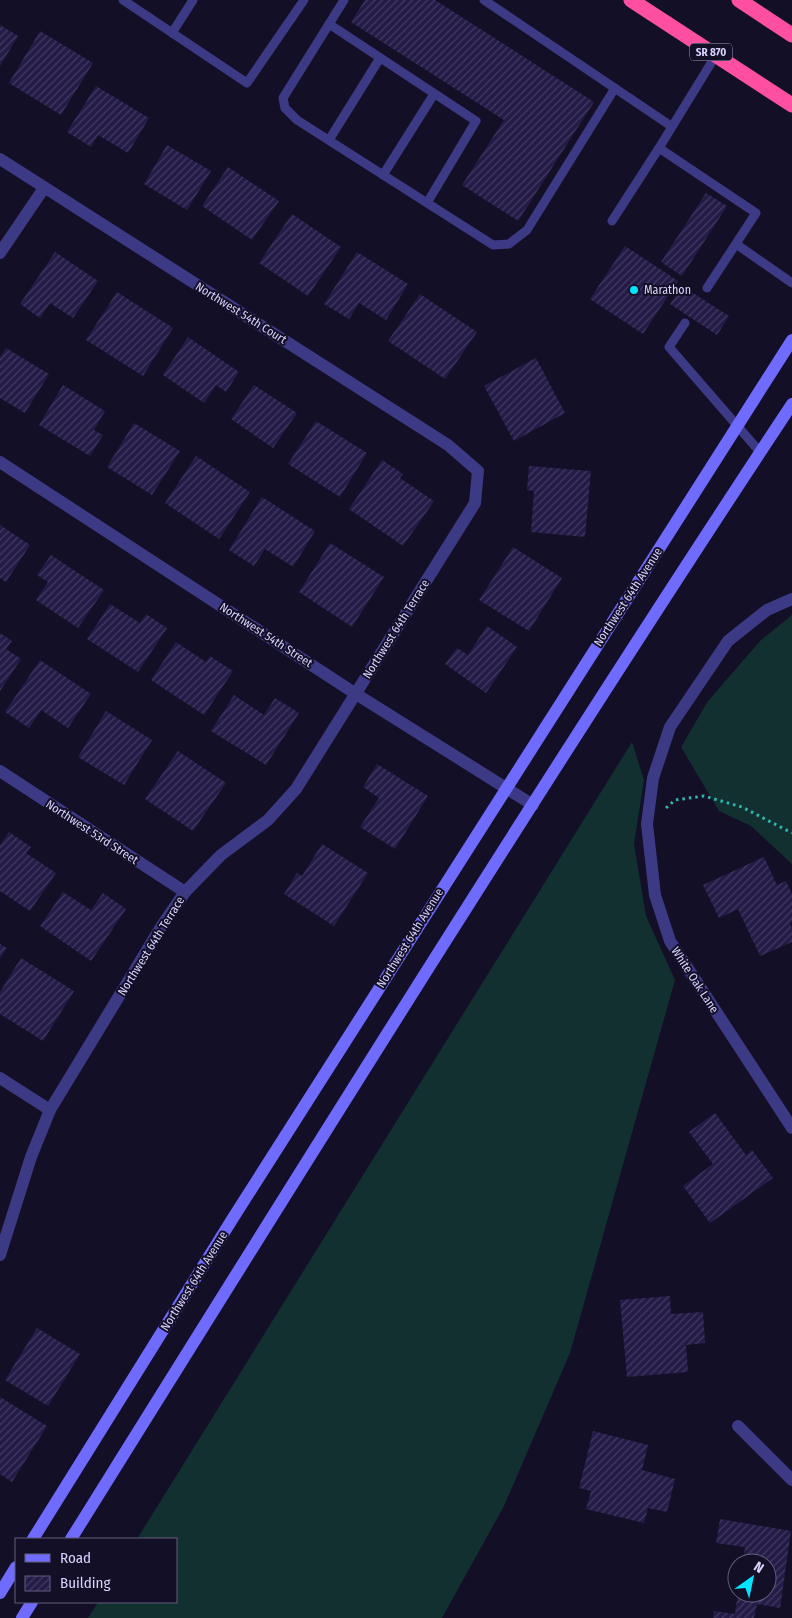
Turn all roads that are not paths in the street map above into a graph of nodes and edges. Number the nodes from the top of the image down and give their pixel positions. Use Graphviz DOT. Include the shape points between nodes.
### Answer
graph roads {
  1 [pos="123,0"];
  2 [pos="193,0"];
  3 [pos="304,0"];
  4 [pos="344,0"];
  5 [pos="484,0"];
  6 [pos="630,0"];
  7 [pos="739,0"];
  8 [pos="329,24"];
  9 [pos="172,33"];
  10 [pos="792,35"];
  11 [pos="716,55"];
  12 [pos="380,58"];
  13 [pos="615,88"];
  14 [pos="434,94"];
  15 [pos="792,105"];
  16 [pos="671,126"];
  17 [pos="328,140"];
  18 [pos="659,148"];
  19 [pos="0,159"];
  20 [pos="383,175"];
  21 [pos="44,188"];
  22 [pos="427,203"];
  23 [pos="612,221"];
  24 [pos="736,244"];
  25 [pos="0,253"];
  26 [pos="792,283"];
  27 [pos="707,288"];
  28 [pos="685,323"];
  29 [pos="792,340"];
  30 [pos="792,404"];
  31 [pos="738,427"];
  32 [pos="760,452"];
  33 [pos="0,462"];
  34 [pos="478,471"];
  35 [pos="792,599"];
  36 [pos="356,694"];
  37 [pos="0,771"];
  38 [pos="506,787"];
  39 [pos="533,804"];
  40 [pos="185,892"];
  41 [pos="0,1078"];
  42 [pos="50,1110"];
  43 [pos="792,1128"];
  44 [pos="0,1255"];
  45 [pos="738,1426"];
  46 [pos="792,1480"];
  47 [pos="34,1538"];
  48 [pos="72,1538"];
  49 [pos="15,1569"];
  50 [pos="0,1593"];
  51 [pos="31,1603"];
  52 [pos="22,1618"];
  1 -- 9 [label="lane"];
  2 -- 9 [label="lane"];
  3 -- 9 [label="lane" via="247,83"];
  4 -- 8 [label="lane"];
  5 -- 13 [label="lane"];
  6 -- 11 [label="highway, SR 870"];
  7 -- 10 [label="highway"];
  8 -- 12 [label="lane"];
  8 -- 17 [label="lane" via="283,98 285,108 297,120"];
  11 -- 15 [label="highway, SR 870"];
  11 -- 16 [label="lane"];
  12 -- 14 [label="lane"];
  12 -- 17 [label="lane"];
  13 -- 16 [label="lane"];
  13 -- 22 [label="lane" via="527,230 510,244 493,245"];
  14 -- 20 [label="lane"];
  14 -- 22 [label="lane" via="476,121"];
  16 -- 18 [label="lane"];
  17 -- 20 [label="lane"];
  18 -- 23 [label="lane"];
  18 -- 24 [label="lane" via="756,213"];
  19 -- 21 [label="street, Northwest 54th Court"];
  20 -- 22 [label="lane"];
  21 -- 25 [label="street"];
  21 -- 34 [label="street, Northwest 54th Court" via="448,445"];
  24 -- 26 [label="lane"];
  24 -- 27 [label="lane"];
  28 -- 31 [label="lane" via="669,347"];
  29 -- 31 [label="street, Northwest 64th Avenue"];
  30 -- 32 [label="street"];
  31 -- 32 [label="lane"];
  31 -- 38 [label="street, Northwest 64th Avenue"];
  32 -- 39 [label="street"];
  33 -- 36 [label="street, Northwest 54th Street"];
  34 -- 36 [label="street, Northwest 64th Terrace" via="474,503"];
  35 -- 43 [label="street, White Oak Lane" via="767,610 728,641 670,727 653,778 647,824 655,895 670,941"];
  36 -- 38 [label="street, Northwest 54th Street"];
  36 -- 40 [label="street, Northwest 64th Terrace" via="296,789 268,820 221,854"];
  37 -- 40 [label="street, Northwest 53rd Street"];
  38 -- 39 [label="street, Northwest 54th Street"];
  38 -- 47 [label="street, Northwest 64th Avenue"];
  39 -- 48 [label="street"];
  40 -- 42 [label="street, Northwest 64th Terrace"];
  41 -- 42 [label="street"];
  42 -- 44 [label="street, Northwest 64th Terrace" via="31,1157"];
  45 -- 46 [label="street"];
  49 -- 50 [label="street"];
  51 -- 52 [label="street"];
}
